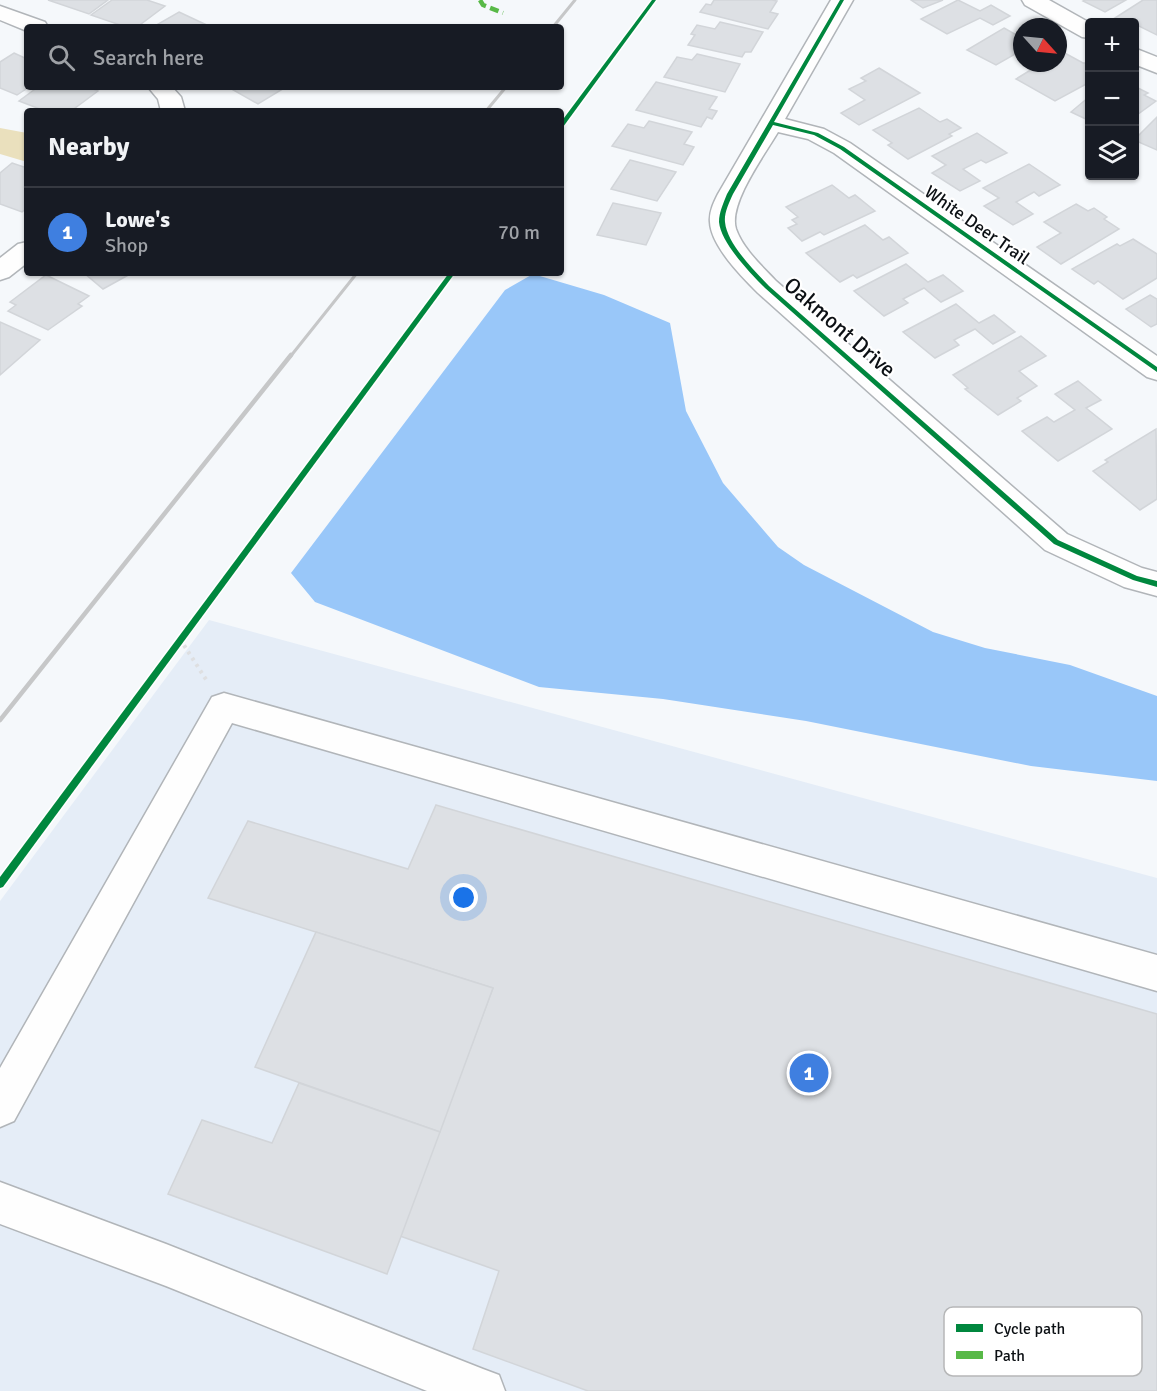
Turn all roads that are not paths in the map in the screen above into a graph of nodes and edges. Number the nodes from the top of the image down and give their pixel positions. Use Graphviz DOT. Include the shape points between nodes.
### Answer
graph roads {
  1 [pos="842,0"];
  2 [pos="1033,0"];
  3 [pos="0,12"];
  4 [pos="30,24"];
  5 [pos="1085,30"];
  6 [pos="1139,57"];
  7 [pos="1157,66"];
  8 [pos="162,90"];
  9 [pos="172,108"];
  10 [pos="771,123"];
  11 [pos="24,252"];
  12 [pos="0,271"];
  13 [pos="1157,370"];
  14 [pos="1157,584"];
  15 [pos="1157,973"];
  16 [pos="0,1107"];
  17 [pos="0,1203"];
  18 [pos="483,1391"];
  1 -- 10 [label="street, Oakmont Drive"];
  2 -- 5 [label="street"];
  3 -- 4 [label="street"];
  6 -- 7 [label="street"];
  8 -- 9 [label="street" via="170,97"];
  10 -- 13 [label="street, White Deer Trail" via="816,134 842,148"];
  10 -- 14 [label="street, Oakmont Drive" via="730,194 722,221 747,267 1056,542"];
  11 -- 12 [label="street"];
  15 -- 16 [label="street" via="224,707"];
  17 -- 18 [label="street" via="166,1264"];
}
